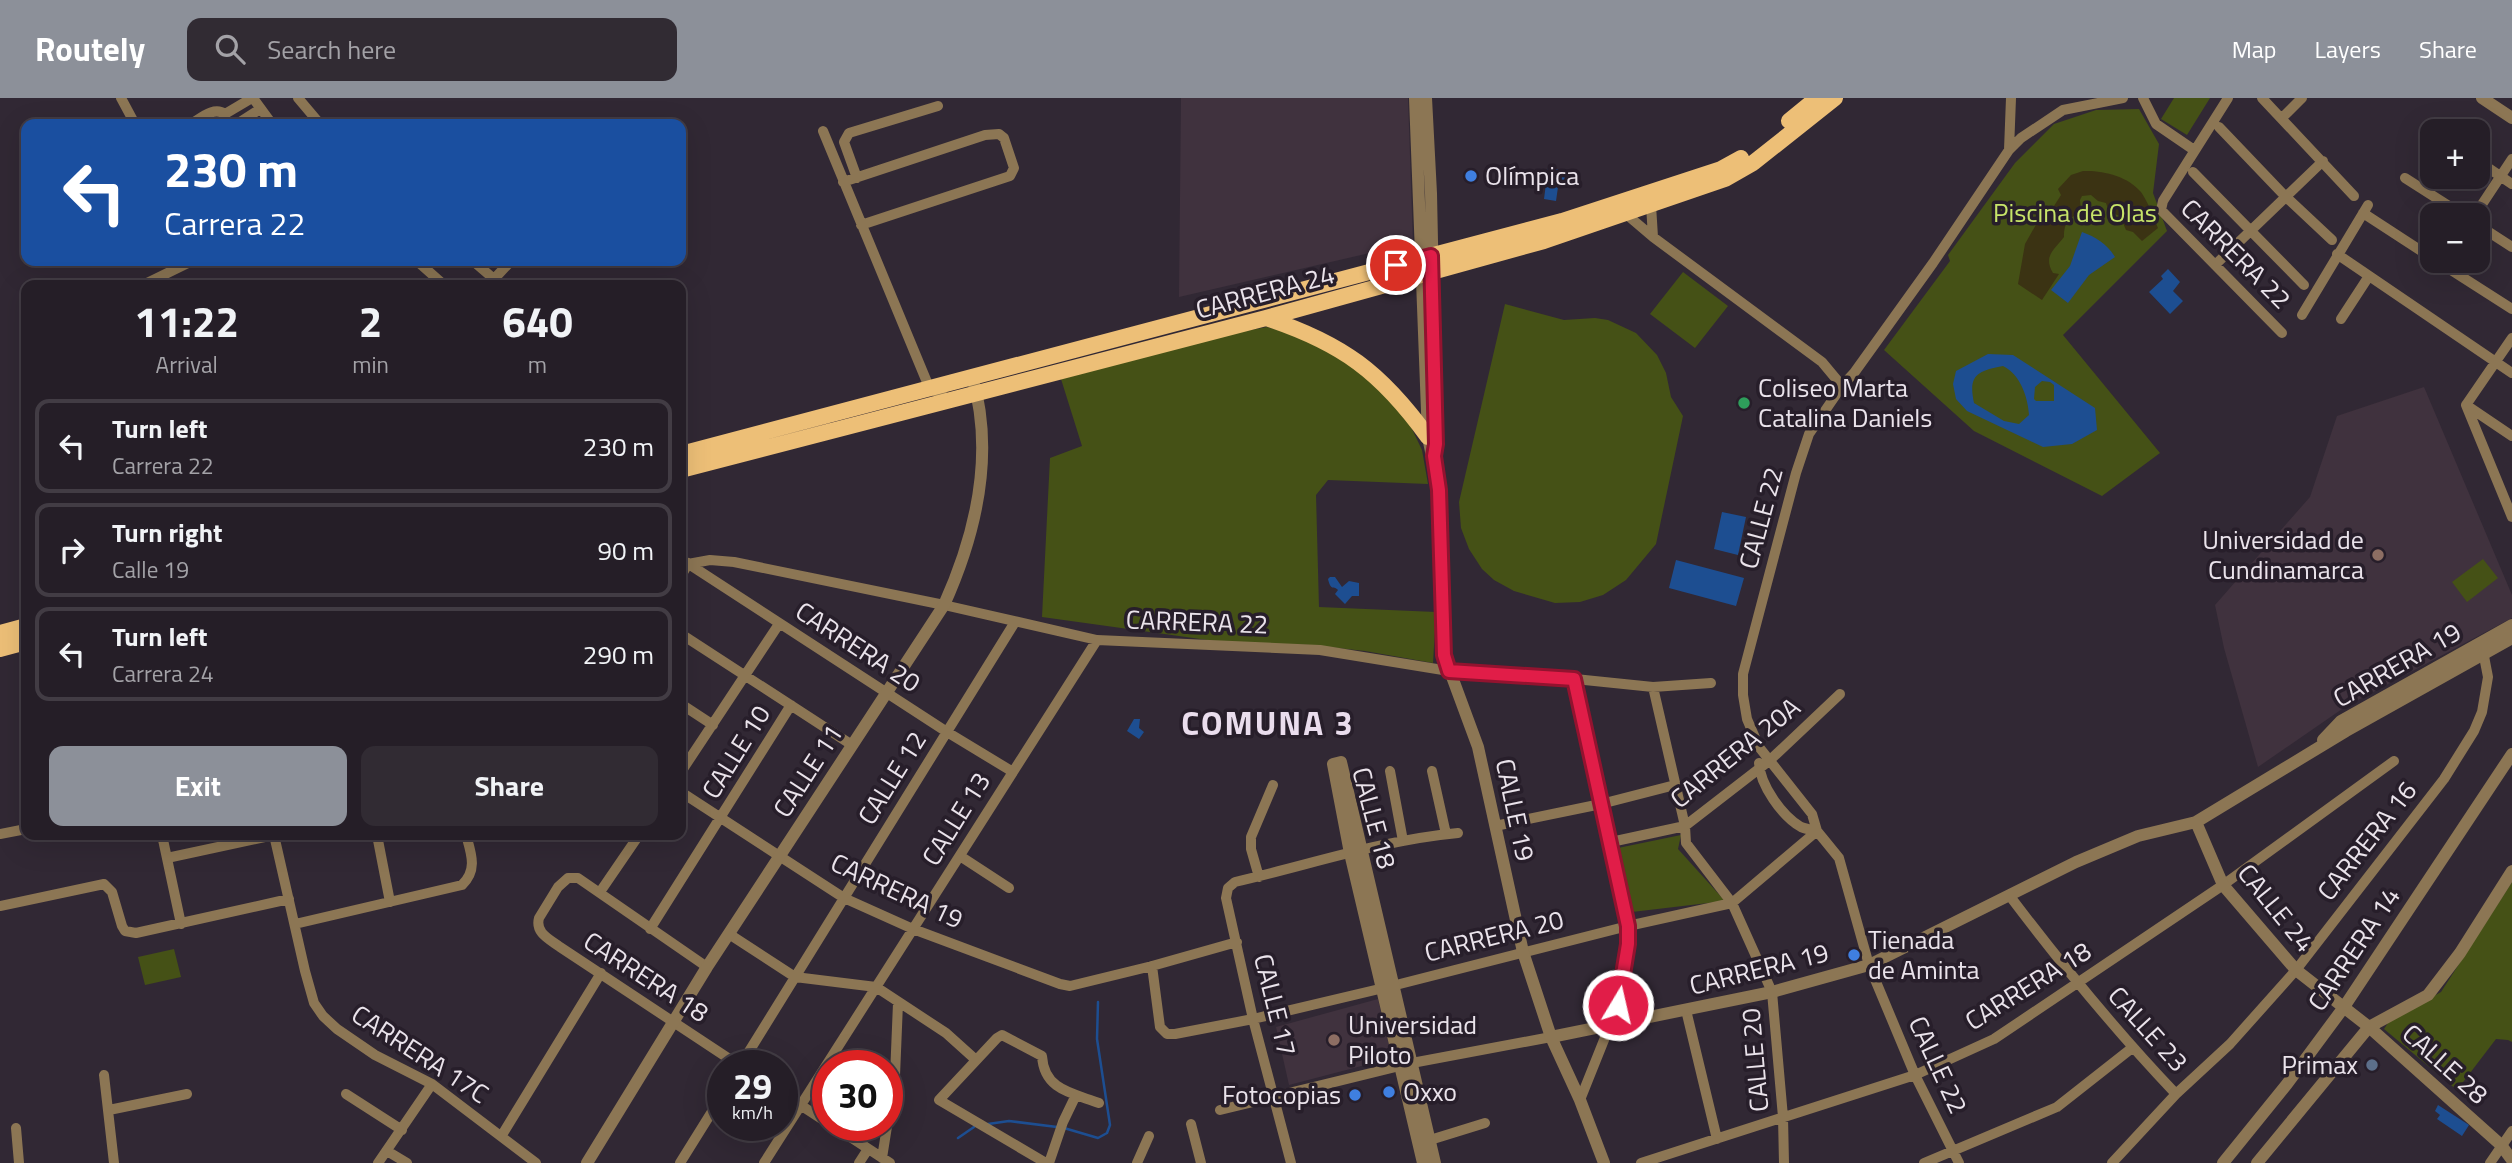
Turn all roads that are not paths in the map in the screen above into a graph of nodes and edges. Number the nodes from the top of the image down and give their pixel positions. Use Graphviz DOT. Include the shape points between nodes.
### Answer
graph roads {
  1 [pos="121,98"];
  2 [pos="252,98"];
  3 [pos="298,98"];
  4 [pos="1415,98"];
  5 [pos="1426,98"];
  6 [pos="1817,98"];
  7 [pos="1835,98"];
  8 [pos="2011,98"];
  9 [pos="2123,98"];
  10 [pos="2143,98"];
  11 [pos="2228,98"];
  12 [pos="2262,98"];
  13 [pos="2302,98"];
  14 [pos="2482,98"];
  15 [pos="938,106"];
  16 [pos="260,109"];
  17 [pos="2282,118"];
  18 [pos="2512,118"];
  19 [pos="132,119"];
  20 [pos="200,119"];
  21 [pos="228,119"];
  22 [pos="245,119"];
  23 [pos="268,119"];
  24 [pos="316,119"];
  25 [pos="2219,127"];
  26 [pos="823,131"];
  27 [pos="2009,150"];
  28 [pos="2194,150"];
  29 [pos="2512,159"];
  30 [pos="2323,161"];
  31 [pos="2490,169"];
  32 [pos="2193,172"];
  33 [pos="2500,176"];
  34 [pos="857,178"];
  35 [pos="2406,178"];
  36 [pos="843,182"];
  37 [pos="2512,184"];
  38 [pos="2285,196"];
  39 [pos="2354,196"];
  40 [pos="2445,203"];
  41 [pos="2482,203"];
  42 [pos="1651,205"];
  43 [pos="1626,214"];
  44 [pos="861,225"];
  45 [pos="2250,231"];
  46 [pos="2490,233"];
  47 [pos="1653,237"];
  48 [pos="2332,240"];
  49 [pos="2512,247"];
  50 [pos="2420,248"];
  51 [pos="2337,254"];
  52 [pos="1426,265"];
  53 [pos="2215,265"];
  54 [pos="182,266"];
  55 [pos="423,266"];
  56 [pos="479,266"];
  57 [pos="2457,273"];
  58 [pos="2369,276"];
  59 [pos="153,280"];
  60 [pos="438,280"];
  61 [pos="495,280"];
  62 [pos="2304,285"];
  63 [pos="2512,309"];
  64 [pos="2302,315"];
  65 [pos="1265,318"];
  66 [pos="2341,319"];
  67 [pos="2282,333"];
  68 [pos="2512,338"];
  69 [pos="1429,347"];
  70 [pos="2496,362"];
  71 [pos="2512,373"];
  72 [pos="972,376"];
  73 [pos="1842,386"];
  74 [pos="929,387"];
  75 [pos="977,393"];
  76 [pos="949,400"];
  77 [pos="2466,405"];
  78 [pos="2512,436"];
  79 [pos="1428,437"];
  80 [pos="686,453"];
  81 [pos="1434,456"];
  82 [pos="686,469"];
  83 [pos="2497,484"];
  84 [pos="2512,495"];
  85 [pos="2512,517"];
  86 [pos="686,561"];
  87 [pos="686,562"];
  88 [pos="944,605"];
  89 [pos="1015,622"];
  90 [pos="779,624"];
  91 [pos="2512,625"];
  92 [pos="21,627"];
  93 [pos="0,633"];
  94 [pos="686,637"];
  95 [pos="2512,638"];
  96 [pos="1097,640"];
  97 [pos="21,643"];
  98 [pos="2483,648"];
  99 [pos="0,649"];
  100 [pos="1449,671"];
  101 [pos="745,676"];
  102 [pos="1574,679"];
  103 [pos="1711,683"];
  104 [pos="1653,687"];
  105 [pos="888,693"];
  106 [pos="1840,695"];
  107 [pos="791,705"];
  108 [pos="686,707"];
  109 [pos="713,724"];
  110 [pos="947,732"];
  111 [pos="852,745"];
  112 [pos="1759,747"];
  113 [pos="2512,754"];
  114 [pos="1769,761"];
  115 [pos="2394,761"];
  116 [pos="686,764"];
  117 [pos="1759,769"];
  118 [pos="1390,771"];
  119 [pos="1432,771"];
  120 [pos="1013,772"];
  121 [pos="1273,785"];
  122 [pos="1675,785"];
  123 [pos="686,795"];
  124 [pos="1601,804"];
  125 [pos="722,818"];
  126 [pos="2196,822"];
  127 [pos="1495,826"];
  128 [pos="1685,826"];
  129 [pos="21,830"];
  130 [pos="1817,831"];
  131 [pos="0,834"];
  132 [pos="163,840"];
  133 [pos="251,840"];
  134 [pos="275,840"];
  135 [pos="378,840"];
  136 [pos="468,840"];
  137 [pos="636,840"];
  138 [pos="1403,841"];
  139 [pos="1611,842"];
  140 [pos="1355,852"];
  141 [pos="781,856"];
  142 [pos="960,856"];
  143 [pos="167,858"];
  144 [pos="2512,871"];
  145 [pos="1259,877"];
  146 [pos="2222,885"];
  147 [pos="1009,888"];
  148 [pos="600,892"];
  149 [pos="2009,895"];
  150 [pos="844,898"];
  151 [pos="289,899"];
  152 [pos="390,902"];
  153 [pos="1732,903"];
  154 [pos="0,906"];
  155 [pos="181,924"];
  156 [pos="295,924"];
  157 [pos="1628,926"];
  158 [pos="650,929"];
  159 [pos="913,929"];
  160 [pos="729,934"];
  161 [pos="1237,942"];
  162 [pos="1523,952"];
  163 [pos="1869,965"];
  164 [pos="1152,966"];
  165 [pos="706,967"];
  166 [pos="2296,970"];
  167 [pos="601,973"];
  168 [pos="795,977"];
  169 [pos="2077,984"];
  170 [pos="876,988"];
  171 [pos="1387,988"];
  172 [pos="1772,992"];
  173 [pos="898,1003"];
  174 [pos="2344,1007"];
  175 [pos="1686,1010"];
  176 [pos="1253,1019"];
  177 [pos="673,1022"];
  178 [pos="1611,1026"];
  179 [pos="2369,1027"];
  180 [pos="1551,1037"];
  181 [pos="2132,1048"];
  182 [pos="716,1050"];
  183 [pos="750,1050"];
  184 [pos="976,1060"];
  185 [pos="1406,1064"];
  186 [pos="104,1075"];
  187 [pos="1915,1075"];
  188 [pos="432,1084"];
  189 [pos="187,1094"];
  190 [pos="346,1094"];
  191 [pos="2176,1094"];
  192 [pos="1076,1095"];
  193 [pos="1275,1097"];
  194 [pos="1580,1100"];
  195 [pos="798,1103"];
  196 [pos="1099,1103"];
  197 [pos="801,1105"];
  198 [pos="109,1110"];
  199 [pos="1220,1110"];
  200 [pos="812,1112"];
  201 [pos="1783,1117"];
  202 [pos="707,1120"];
  203 [pos="1485,1123"];
  204 [pos="1191,1124"];
  205 [pos="16,1128"];
  206 [pos="402,1130"];
  207 [pos="2512,1131"];
  208 [pos="502,1135"];
  209 [pos="1149,1136"];
  210 [pos="1717,1139"];
  211 [pos="1430,1140"];
  212 [pos="856,1141"];
  213 [pos="2501,1146"];
  214 [pos="868,1149"];
  215 [pos="1952,1150"];
  216 [pos="387,1151"];
  217 [pos="2512,1160"];
  218 [pos="886,1161"];
  219 [pos="19,1163"];
  220 [pos="114,1163"];
  221 [pos="378,1163"];
  222 [pos="407,1163"];
  223 [pos="536,1163"];
  224 [pos="587,1163"];
  225 [pos="680,1163"];
  226 [pos="764,1163"];
  227 [pos="859,1163"];
  228 [pos="1048,1163"];
  229 [pos="1137,1163"];
  230 [pos="1201,1163"];
  231 [pos="1291,1163"];
  232 [pos="1423,1163"];
  233 [pos="1435,1163"];
  234 [pos="1604,1163"];
  235 [pos="1641,1163"];
  236 [pos="1784,1163"];
  237 [pos="1924,1163"];
  238 [pos="1959,1163"];
  239 [pos="2112,1163"];
  240 [pos="2224,1163"];
  241 [pos="2257,1163"];
  242 [pos="2490,1163"];
  1 -- 19 [label="street"];
  2 -- 16 [label="street"];
  2 -- 21 [label="street"];
  3 -- 24 [label="street"];
  4 -- 52 [label="street, CALLE 19"];
  5 -- 52 [label="street, CALLE 19"];
  6 -- 52 [label="main road, CARRERA 24" via="1753,151 1721,169"];
  7 -- 42 [label="main road, CARRERA 24" via="1726,179"];
  8 -- 27 [label="street"];
  9 -- 27 [label="street" via="2063,110"];
  10 -- 28 [label="street" via="2156,124"];
  11 -- 28 [label="street, CARRERA 22"];
  12 -- 17 [label="street"];
  13 -- 17 [label="street"];
  14 -- 18 [label="street"];
  15 -- 34 [label="street" via="849,133 844,142"];
  16 -- 22 [label="street"];
  16 -- 23 [label="street"];
  17 -- 30 [label="street"];
  20 -- 21 [label="street" via="219,111"];
  25 -- 38 [label="street"];
  26 -- 36 [label="street"];
  27 -- 73 [label="street, CALLE 22"];
  28 -- 53 [label="street, CARRERA 22" via="2161,210"];
  29 -- 33 [label="street"];
  30 -- 38 [label="street"];
  30 -- 39 [label="street"];
  31 -- 33 [label="street"];
  32 -- 45 [label="street"];
  33 -- 37 [label="street"];
  33 -- 41 [label="street"];
  34 -- 36 [label="street"];
  34 -- 44 [label="street" via="994,133 1004,138 1014,168 1010,176 992,183"];
  35 -- 40 [label="street"];
  36 -- 44 [label="street"];
  38 -- 45 [label="street"];
  38 -- 48 [label="street"];
  42 -- 43 [label="main road, CARRERA 24"];
  42 -- 47 [label="street"];
  43 -- 47 [label="street"];
  43 -- 52 [label="main road, CARRERA 24" via="1544,241"];
  44 -- 74 [label="street"];
  45 -- 53 [label="street"];
  45 -- 62 [label="street"];
  46 -- 49 [label="street"];
  47 -- 73 [label="street" via="1822,362"];
  50 -- 51 [label="street" via="2365,209"];
  51 -- 58 [label="street"];
  51 -- 64 [label="street"];
  52 -- 65 [label="main road, CARRERA 24"];
  52 -- 69 [label="street, CALLE 19"];
  52 -- 72 [label="main road, CARRERA 24"];
  53 -- 67 [label="street, CARRERA 22"];
  54 -- 59 [label="street"];
  55 -- 60 [label="street"];
  56 -- 61 [label="street"];
  57 -- 63 [label="street"];
  58 -- 66 [label="street"];
  58 -- 70 [label="street"];
  65 -- 75 [label="main road, CARRERA 24"];
  65 -- 79 [label="main road" via="1305,331 1375,374"];
  68 -- 70 [label="street"];
  69 -- 79 [label="street, CALLE 19"];
  69 -- 81 [label="street, CALLE 19"];
  70 -- 71 [label="street"];
  70 -- 77 [label="street"];
  72 -- 74 [label="main road, CARRERA 24"];
  72 -- 75 [label="street, CALLE 11"];
  73 -- 112 [label="street, CALLE 22" via="1809,434 1800,460 1743,674 1747,719"];
  74 -- 76 [label="street"];
  74 -- 80 [label="main road, CARRERA 24"];
  75 -- 76 [label="main road, CARRERA 24"];
  75 -- 88 [label="street, CALLE 11" via="982,476 963,558"];
  76 -- 82 [label="main road, CARRERA 24"];
  77 -- 78 [label="street"];
  77 -- 83 [label="street"];
  79 -- 81 [label="street, CALLE 19"];
  81 -- 100 [label="street, CALLE 19" via="1444,655"];
  83 -- 84 [label="street"];
  83 -- 85 [label="street"];
  86 -- 88 [label="street, CARRERA 22" via="734,562"];
  87 -- 90 [label="street, CARRERA 20"];
  88 -- 89 [label="street, CARRERA 22"];
  88 -- 105 [label="street, CALLE 11"];
  89 -- 96 [label="street, CARRERA 22"];
  89 -- 110 [label="street, CALLE 12"];
  90 -- 101 [label="street"];
  90 -- 105 [label="street, CARRERA 20"];
  91 -- 98 [label="street, CARRERA 19"];
  92 -- 93 [label="main road"];
  94 -- 101 [label="street"];
  95 -- 98 [label="street, CARRERA 19"];
  96 -- 100 [label="street, CARRERA 22" via="1320,650"];
  96 -- 120 [label="street, CALLE 13"];
  97 -- 99 [label="main road"];
  98 -- 126 [label="street, CARRERA 19" via="2341,721 2311,752"];
  98 -- 166 [label="street, CARRERA 16" via="2486,696 2474,731 2444,779"];
  100 -- 102 [label="street, CARRERA 22"];
  100 -- 127 [label="street, CALLE 19" via="1478,747"];
  101 -- 107 [label="street"];
  101 -- 109 [label="street"];
  102 -- 104 [label="street, CARRERA 22"];
  102 -- 124 [label="street"];
  103 -- 104 [label="street, CARRERA 22"];
  104 -- 122 [label="street, CALLE 20"];
  105 -- 110 [label="street, CARRERA 20"];
  105 -- 111 [label="street, CALLE 11"];
  106 -- 114 [label="street, CARRERA 20A"];
  107 -- 111 [label="street"];
  107 -- 125 [label="street, CALLE 10"];
  108 -- 109 [label="street"];
  109 -- 116 [label="street"];
  110 -- 120 [label="street, CARRERA 20"];
  110 -- 150 [label="street, CALLE 12"];
  111 -- 141 [label="street, CALLE 11"];
  112 -- 114 [label="street, CALLE 22"];
  112 -- 117 [label="street, CALLE 22"];
  113 -- 174 [label="street, CARRERA 14"];
  114 -- 117 [label="street, CARRERA 20A"];
  114 -- 130 [label="street, CALLE 22" via="1812,814"];
  115 -- 146 [label="street, CARRERA 18"];
  117 -- 128 [label="street, CARRERA 20A"];
  117 -- 130 [label="street, CALLE 22" via="1785,813 1801,827"];
  118 -- 138 [label="street"];
  119 -- 138 [label="street" via="1452,833"];
  120 -- 142 [label="street, CALLE 13"];
  121 -- 145 [label="street" via="1251,837"];
  122 -- 124 [label="street"];
  122 -- 128 [label="street, CALLE 20"];
  123 -- 125 [label="street, CARRERA 19"];
  124 -- 127 [label="street"];
  124 -- 139 [label="street"];
  125 -- 141 [label="street, CARRERA 19"];
  125 -- 158 [label="street, CALLE 10"];
  126 -- 146 [label="street, CALLE 24"];
  126 -- 149 [label="street, CARRERA 19" via="2138,836"];
  127 -- 162 [label="street, CALLE 19"];
  128 -- 139 [label="street, CARRERA 20A"];
  128 -- 153 [label="street, CALLE 20" via="1686,843"];
  129 -- 131 [label="street"];
  130 -- 153 [label="street, CARRERA 20"];
  130 -- 163 [label="street, CALLE 22" via="1839,858"];
  132 -- 143 [label="street"];
  133 -- 143 [label="street"];
  134 -- 151 [label="street, CARRERA 17C"];
  135 -- 152 [label="street"];
  136 -- 152 [label="street" via="473,862 468,879 454,888"];
  137 -- 148 [label="street"];
  138 -- 140 [label="street"];
  139 -- 157 [label="street"];
  140 -- 140 [label="street, CALLE 18" via="1341,762 1333,764"];
  140 -- 145 [label="street"];
  140 -- 171 [label="street, CALLE 18"];
  141 -- 150 [label="street, CARRERA 19"];
  141 -- 160 [label="street, CALLE 11"];
  142 -- 147 [label="street"];
  142 -- 159 [label="street, CALLE 13"];
  143 -- 155 [label="street"];
  144 -- 179 [label="street, CARRERA 14" via="2428,995"];
  145 -- 161 [label="street, CALLE 17" via="1230,885 1226,898"];
  146 -- 166 [label="street, CALLE 24"];
  146 -- 169 [label="street, CARRERA 18"];
  148 -- 158 [label="street"];
  148 -- 167 [label="street, CARRERA 18" via="578,878 568,878 539,918 538,928"];
  149 -- 163 [label="street, CARRERA 19"];
  149 -- 169 [label="street, CALLE 23"];
  150 -- 159 [label="street, CARRERA 19"];
  150 -- 168 [label="street, CALLE 12"];
  151 -- 155 [label="street"];
  151 -- 156 [label="street, CARRERA 17C"];
  152 -- 156 [label="street"];
  153 -- 157 [label="street, CARRERA 20"];
  153 -- 172 [label="street, CALLE 20"];
  154 -- 155 [label="street" via="98,883 110,888 125,931"];
  156 -- 188 [label="street, CARRERA 17C" via="314,1003 323,1016 375,1055"];
  157 -- 162 [label="street, CARRERA 20"];
  157 -- 178 [label="street"];
  158 -- 165 [label="street"];
  159 -- 164 [label="street, CARRERA 19" via="1070,986"];
  159 -- 170 [label="street, CALLE 13"];
  160 -- 165 [label="street, CALLE 11"];
  160 -- 168 [label="street"];
  161 -- 164 [label="street"];
  161 -- 176 [label="street, CALLE 17"];
  162 -- 171 [label="street, CARRERA 20"];
  162 -- 180 [label="street, CALLE 19"];
  163 -- 172 [label="street, CARRERA 19"];
  163 -- 187 [label="street, CALLE 22"];
  164 -- 176 [label="street, CARRERA 20" via="1160,1027 1167,1034"];
  165 -- 177 [label="street, CALLE 11"];
  166 -- 174 [label="street, CALLE 24"];
  166 -- 191 [label="street, CARRERA 16" via="2230,1044"];
  167 -- 177 [label="street, CARRERA 18"];
  167 -- 208 [label="street"];
  168 -- 170 [label="street"];
  168 -- 183 [label="street, CALLE 12"];
  169 -- 181 [label="street, CALLE 23"];
  169 -- 187 [label="street, CARRERA 18" via="1994,1039"];
  170 -- 173 [label="street"];
  170 -- 197 [label="street, CALLE 13"];
  171 -- 176 [label="street, CARRERA 20"];
  171 -- 185 [label="street, CALLE 18"];
  172 -- 175 [label="street, CARRERA 19"];
  172 -- 201 [label="street, CALLE 20"];
  173 -- 184 [label="street" via="946,1033"];
  173 -- 218 [label="street"];
  174 -- 179 [label="street, CALLE 28"];
  174 -- 240 [label="street, CARRERA 14"];
  175 -- 178 [label="street, CARRERA 19"];
  175 -- 210 [label="street"];
  176 -- 193 [label="street, CALLE 17"];
  177 -- 182 [label="street, CARRERA 18"];
  177 -- 224 [label="street, CALLE 11"];
  178 -- 180 [label="street, CARRERA 19"];
  178 -- 194 [label="street"];
  179 -- 213 [label="street, CALLE 28"];
  179 -- 241 [label="street, CARRERA 14"];
  180 -- 185 [label="street, CARRERA 19"];
  180 -- 194 [label="street, CALLE 19"];
  181 -- 191 [label="street, CALLE 23"];
  181 -- 215 [label="street" via="2057,1107"];
  184 -- 192 [label="street" via="1005,1035 1042,1056 1051,1083"];
  184 -- 228 [label="street" via="939,1100"];
  185 -- 193 [label="street, CARRERA 19"];
  185 -- 211 [label="street, CALLE 18"];
  185 -- 232 [label="street, CALLE 18"];
  186 -- 198 [label="street"];
  187 -- 201 [label="street, CARRERA 18"];
  187 -- 215 [label="street, CALLE 22"];
  188 -- 206 [label="street"];
  188 -- 208 [label="street, CARRERA 17C"];
  189 -- 198 [label="street"];
  190 -- 206 [label="street"];
  191 -- 239 [label="street, CARRERA 16"];
  192 -- 196 [label="street"];
  192 -- 228 [label="street"];
  193 -- 199 [label="street, CARRERA 19"];
  193 -- 231 [label="street, CALLE 17"];
  194 -- 234 [label="street, CALLE 19"];
  195 -- 197 [label="street"];
  197 -- 200 [label="street"];
  197 -- 226 [label="street, CALLE 13"];
  198 -- 220 [label="street"];
  201 -- 210 [label="street, CARRERA 18"];
  201 -- 236 [label="street, CALLE 20"];
  202 -- 225 [label="street"];
  203 -- 211 [label="street"];
  204 -- 230 [label="street"];
  205 -- 219 [label="street"];
  206 -- 216 [label="street"];
  207 -- 213 [label="street"];
  208 -- 223 [label="street, CARRERA 17C"];
  209 -- 229 [label="street"];
  210 -- 235 [label="street, CARRERA 18"];
  211 -- 233 [label="street, CALLE 18"];
  212 -- 214 [label="street"];
  213 -- 217 [label="street, CALLE 28"];
  213 -- 242 [label="street"];
  214 -- 218 [label="street"];
  214 -- 227 [label="street"];
  215 -- 237 [label="street"];
  215 -- 238 [label="street, CALLE 22"];
  216 -- 221 [label="street"];
  216 -- 222 [label="street"];
}
